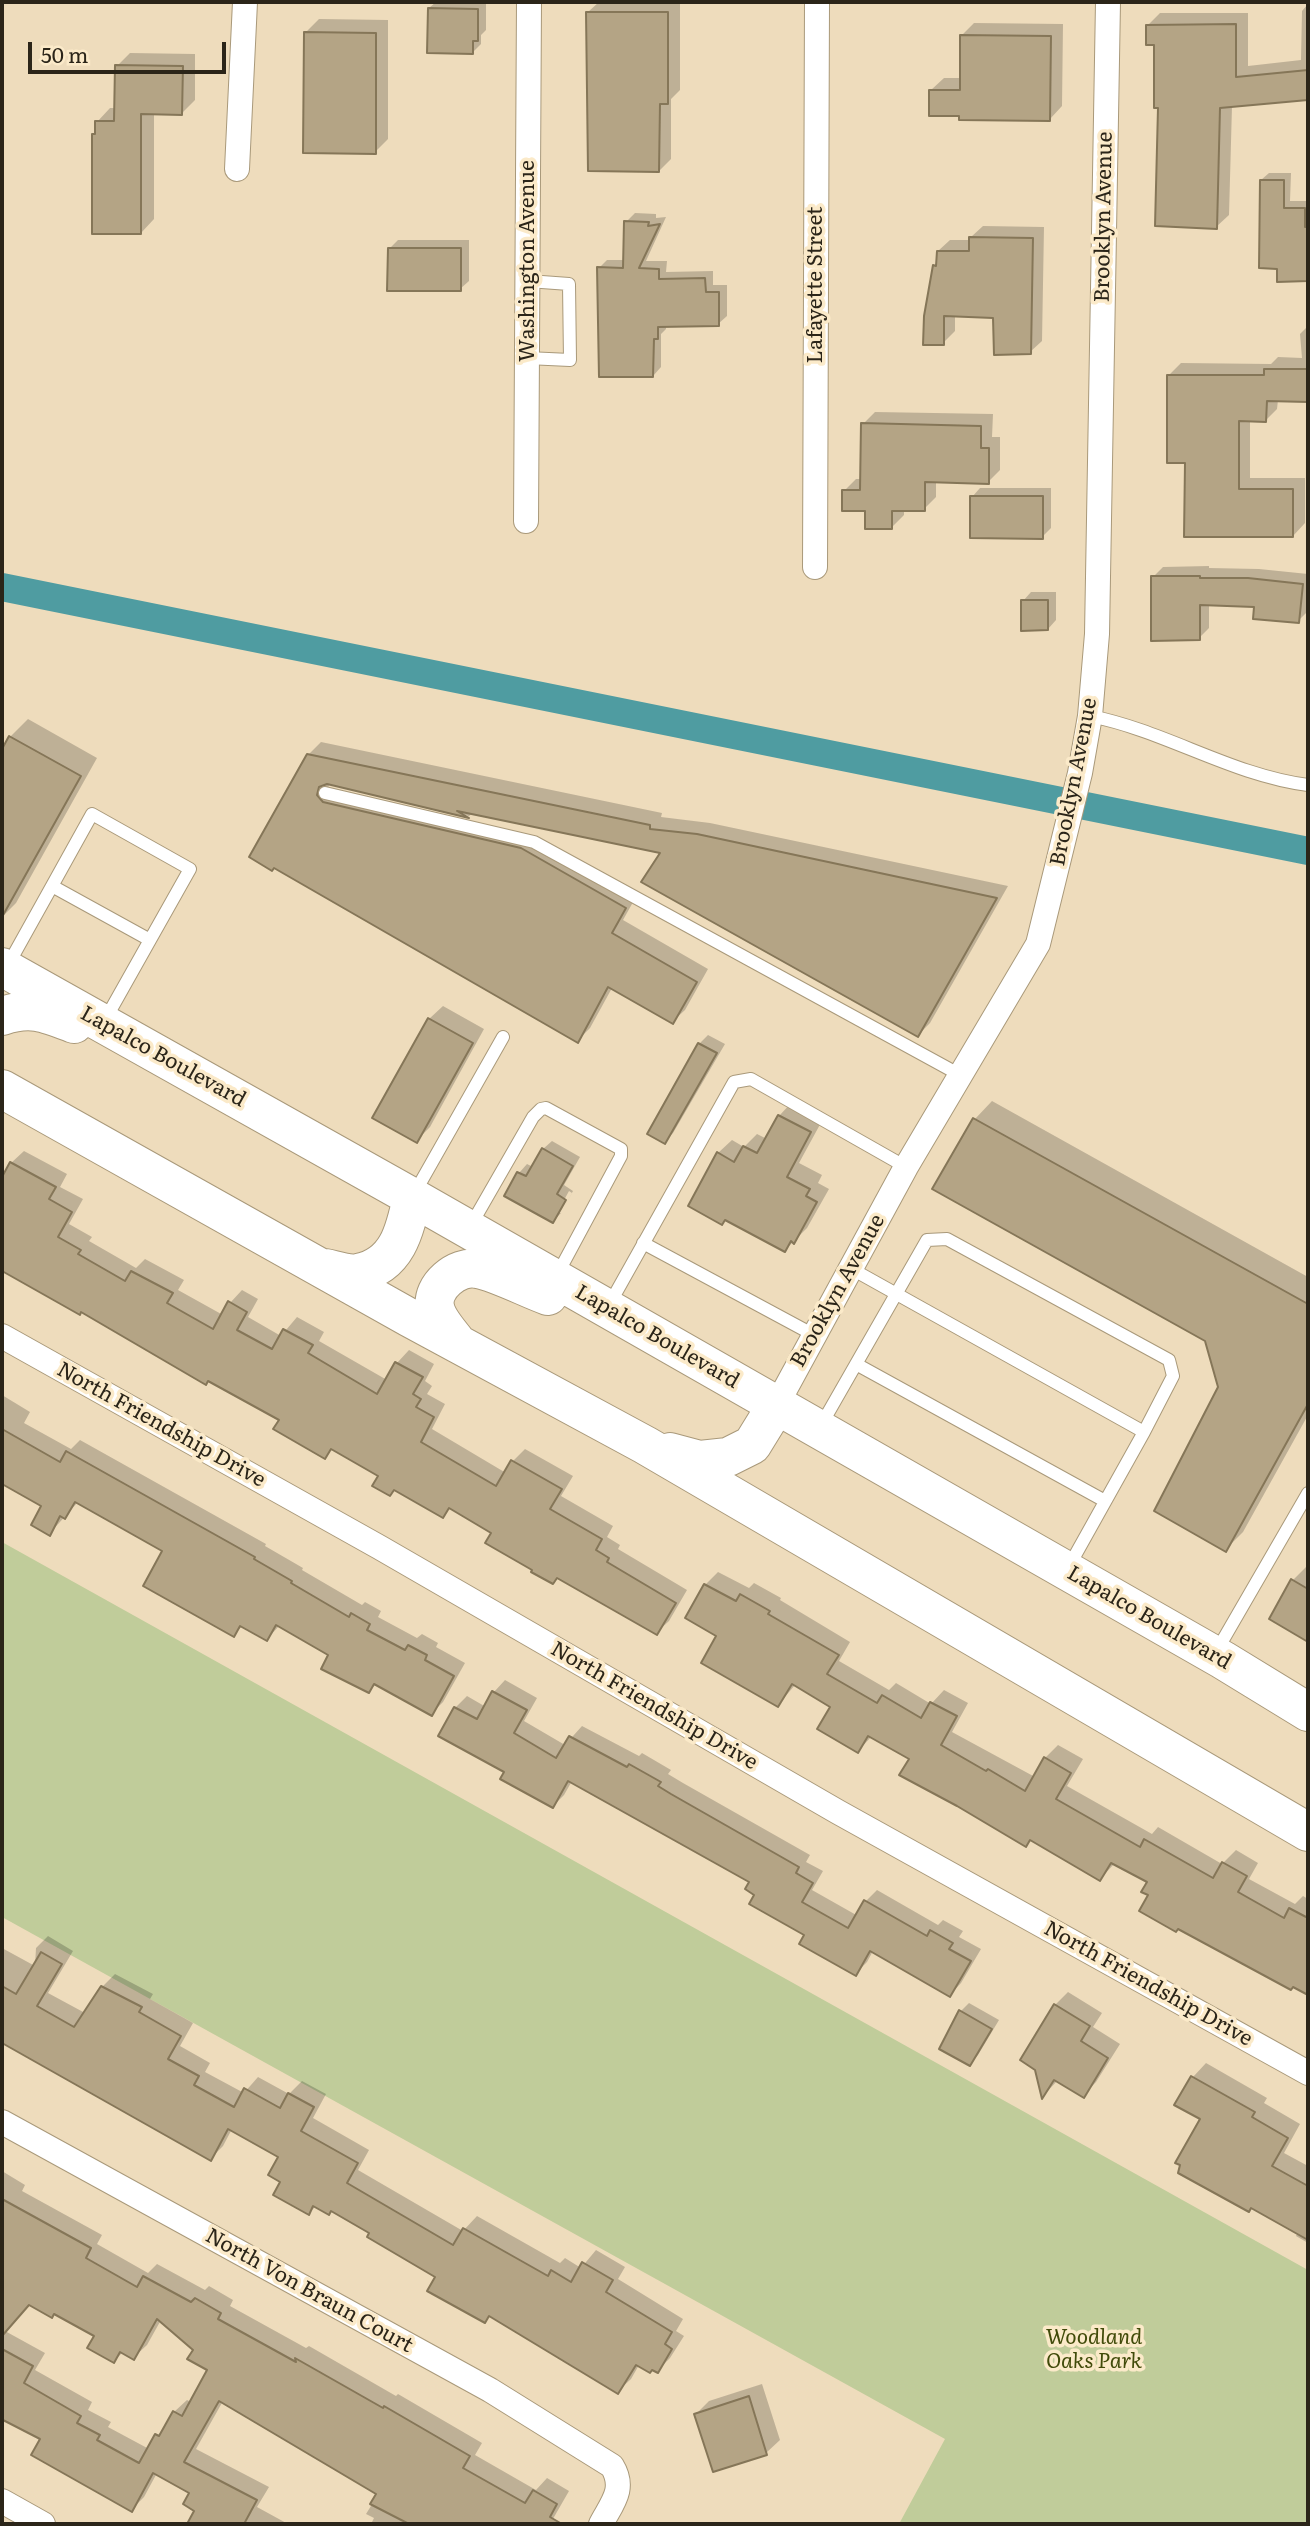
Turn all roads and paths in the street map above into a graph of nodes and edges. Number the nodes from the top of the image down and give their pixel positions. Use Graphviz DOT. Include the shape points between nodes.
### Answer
graph roads {
  1 [pos="245,2"];
  2 [pos="529,2"];
  3 [pos="817,2"];
  4 [pos="1108,2"];
  5 [pos="237,169"];
  6 [pos="528,281"];
  7 [pos="527,358"];
  8 [pos="526,521"];
  9 [pos="815,568"];
  10 [pos="1090,716"];
  11 [pos="1308,785"];
  12 [pos="325,793"];
  13 [pos="52,886"];
  14 [pos="150,940"];
  15 [pos="4,968"];
  16 [pos="2,1016"];
  17 [pos="103,1023"];
  18 [pos="503,1037"];
  19 [pos="161,1056"];
  20 [pos="962,1076"];
  21 [pos="2,1089"];
  22 [pos="906,1167"];
  23 [pos="412,1197"];
  24 [pos="468,1229"];
  25 [pos="643,1243"];
  26 [pos="323,1267"];
  27 [pos="850,1268"];
  28 [pos="555,1278"];
  29 [pos="896,1294"];
  30 [pos="607,1308"];
  31 [pos="814,1335"];
  32 [pos="2,1336"];
  33 [pos="458,1344"];
  34 [pos="679,1350"];
  35 [pos="856,1364"];
  36 [pos="776,1406"];
  37 [pos="818,1430"];
  38 [pos="1144,1432"];
  39 [pos="645,1445"];
  40 [pos="1308,1493"];
  41 [pos="1105,1501"];
  42 [pos="1067,1571"];
  43 [pos="1214,1656"];
  44 [pos="1308,1712"];
  45 [pos="1308,1832"];
  46 [pos="1308,2073"];
  47 [pos="2,2122"];
  48 [pos="2,2501"];
  49 [pos="43,2524"];
  50 [pos="601,2524"];
  1 -- 5 [label="street"];
  2 -- 6 [label="street, Washington Avenue"];
  3 -- 9 [label="street, Lafayette Street"];
  4 -- 10 [label="street, Brooklyn Avenue" via="1097,634"];
  6 -- 7 [label="street, Washington Avenue"];
  6 -- 7 [label="lane" via="569,284 570,360"];
  7 -- 8 [label="street, Washington Avenue"];
  10 -- 11 [label="lane" via="1124,723 1256,775"];
  10 -- 20 [label="street, Brooklyn Avenue" via="1038,944"];
  12 -- 20 [label="lane" via="534,842"];
  13 -- 14 [label="lane"];
  13 -- 14 [label="lane" via="92,814 190,869"];
  13 -- 15 [label="lane"];
  14 -- 17 [label="lane"];
  15 -- 17 [label="main road, Lapalco Boulevard"];
  16 -- 19 [label="main road" via="37,1010"];
  17 -- 19 [label="main road, Lapalco Boulevard"];
  18 -- 23 [label="lane"];
  19 -- 23 [label="main road, Lapalco Boulevard"];
  20 -- 22 [label="street, Brooklyn Avenue"];
  21 -- 26 [label="main road"];
  22 -- 25 [label="lane" via="751,1079 734,1082"];
  22 -- 27 [label="street, Brooklyn Avenue"];
  23 -- 24 [label="main road, Lapalco Boulevard"];
  23 -- 26 [label="main road" via="399,1244 387,1260 357,1274"];
  24 -- 28 [label="main road, Lapalco Boulevard"];
  24 -- 28 [label="lane" via="541,1109 621,1149"];
  25 -- 30 [label="lane"];
  25 -- 31 [label="lane"];
  26 -- 33 [label="main road"];
  27 -- 29 [label="lane"];
  27 -- 31 [label="street, Brooklyn Avenue"];
  28 -- 30 [label="main road, Lapalco Boulevard"];
  29 -- 35 [label="lane"];
  29 -- 38 [label="lane"];
  29 -- 38 [label="lane" via="927,1240 947,1239 1169,1360 1173,1376"];
  30 -- 34 [label="main road, Lapalco Boulevard"];
  31 -- 36 [label="street, Brooklyn Avenue"];
  32 -- 46 [label="street, North Friendship Drive" via="838,1812"];
  33 -- 34 [label="main road" via="439,1318 436,1296 453,1274 476,1268"];
  33 -- 39 [label="main road"];
  34 -- 36 [label="main road, Lapalco Boulevard"];
  35 -- 37 [label="lane"];
  35 -- 41 [label="lane"];
  36 -- 37 [label="main road, Lapalco Boulevard"];
  36 -- 39 [label="main road" via="752,1445 728,1457 700,1460"];
  37 -- 42 [label="main road, Lapalco Boulevard"];
  38 -- 41 [label="lane"];
  39 -- 45 [label="main road"];
  40 -- 43 [label="lane"];
  41 -- 42 [label="lane"];
  42 -- 43 [label="main road, Lapalco Boulevard"];
  43 -- 44 [label="main road, Lapalco Boulevard"];
  47 -- 50 [label="street, North Von Braun Court" via="490,2390 612,2466 619,2478 618,2492"];
  48 -- 49 [label="street"];
}
